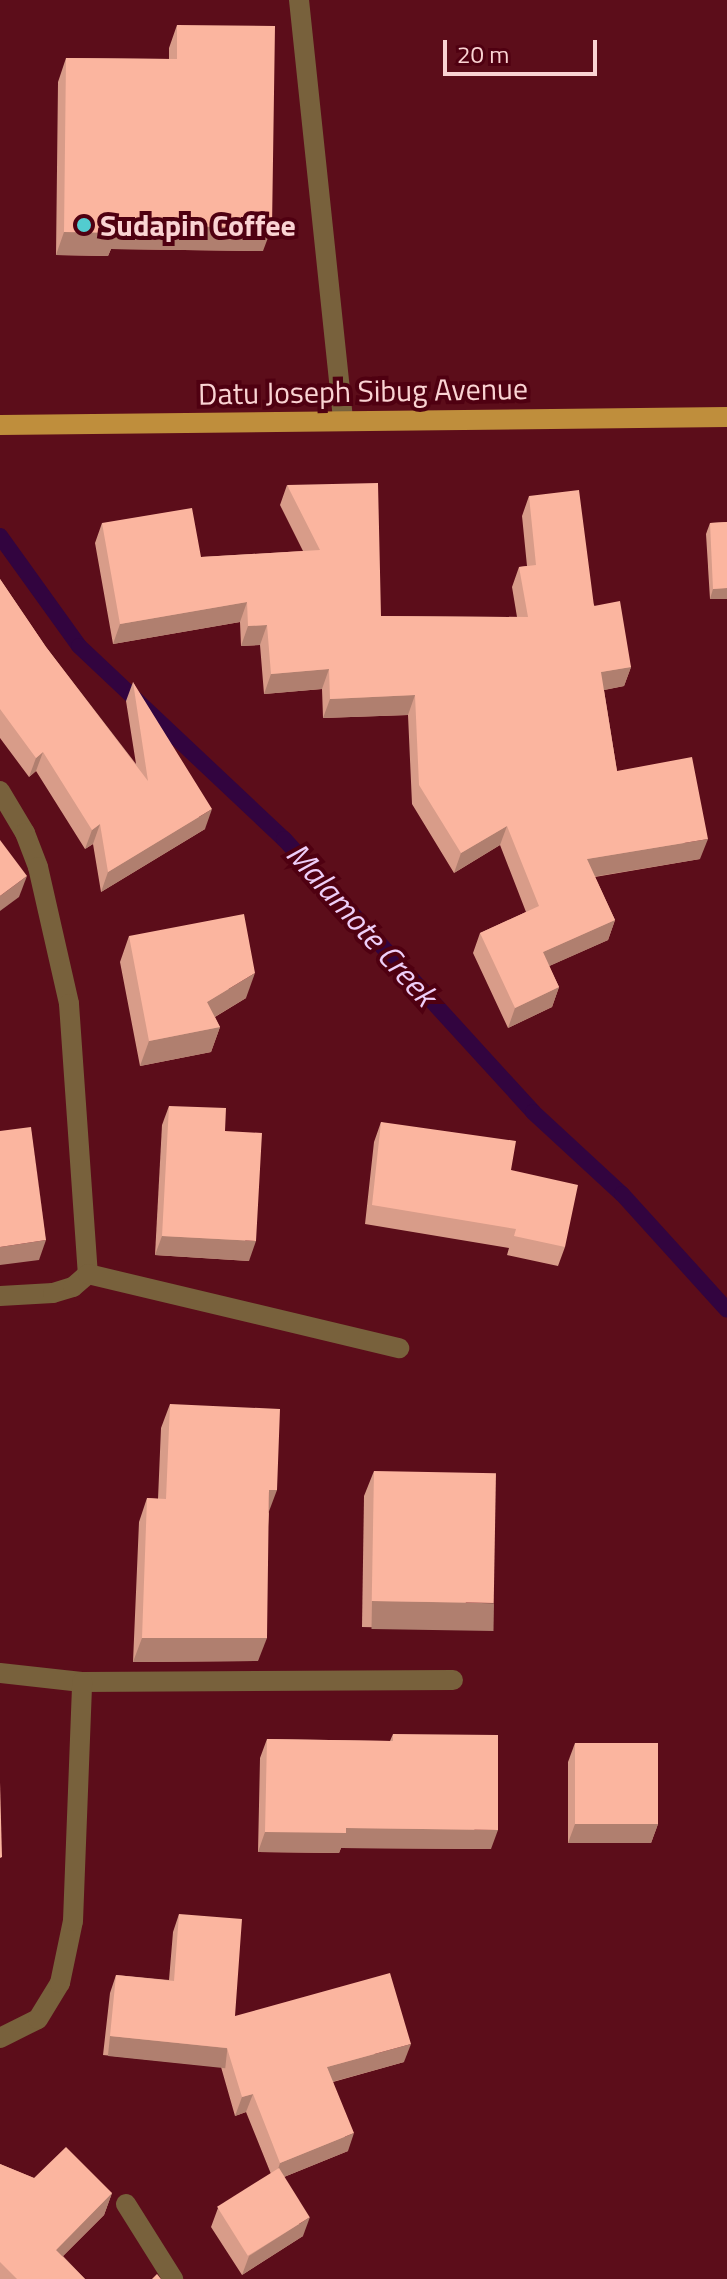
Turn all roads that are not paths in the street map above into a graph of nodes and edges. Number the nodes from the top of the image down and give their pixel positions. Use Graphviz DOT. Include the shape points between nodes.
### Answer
graph roads {
  1 [pos="299,0"];
  2 [pos="727,417"];
  3 [pos="343,421"];
  4 [pos="0,425"];
  5 [pos="0,791"];
  6 [pos="88,1274"];
  7 [pos="0,1296"];
  8 [pos="399,1348"];
  9 [pos="0,1673"];
  10 [pos="453,1680"];
  11 [pos="82,1682"];
  12 [pos="0,2038"];
  13 [pos="126,2204"];
  14 [pos="173,2279"];
  1 -- 3 [label="street"];
  2 -- 3 [label="main road, Datu Joseph Sibug Avenue"];
  3 -- 4 [label="main road, Datu Joseph Sibug Avenue"];
  5 -- 6 [label="street" via="38,867 69,1004"];
  6 -- 7 [label="street" via="73,1287 53,1293"];
  6 -- 8 [label="street"];
  9 -- 11 [label="street"];
  10 -- 11 [label="street"];
  11 -- 12 [label="street" via="73,1921 60,1983 38,2019"];
  13 -- 14 [label="street"];
}
